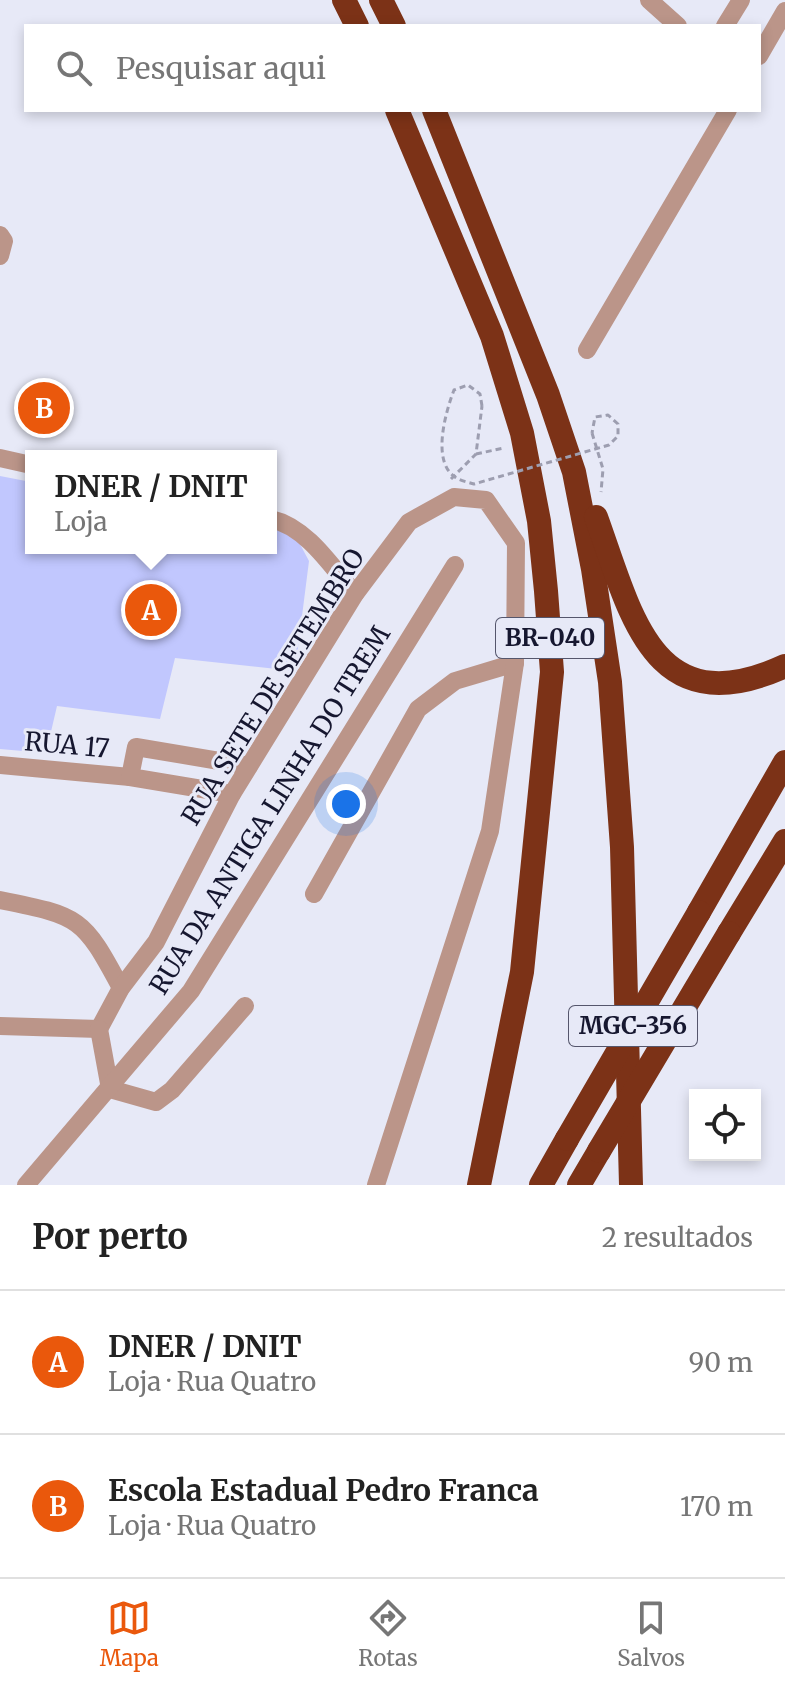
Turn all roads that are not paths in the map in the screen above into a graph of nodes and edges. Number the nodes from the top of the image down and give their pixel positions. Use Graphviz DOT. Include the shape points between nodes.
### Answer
graph roads {
  1 [pos="344,0"];
  2 [pos="381,0"];
  3 [pos="649,0"];
  4 [pos="741,0"];
  5 [pos="785,11"];
  6 [pos="356,24"];
  7 [pos="393,24"];
  8 [pos="676,24"];
  9 [pos="726,24"];
  10 [pos="761,53"];
  11 [pos="398,112"];
  12 [pos="435,112"];
  13 [pos="727,112"];
  14 [pos="0,235"];
  15 [pos="0,256"];
  16 [pos="587,350"];
  17 [pos="0,458"];
  18 [pos="25,464"];
  19 [pos="574,472"];
  20 [pos="277,520"];
  21 [pos="455,565"];
  22 [pos="355,594"];
  23 [pos="515,663"];
  24 [pos="785,666"];
  25 [pos="785,762"];
  26 [pos="0,765"];
  27 [pos="249,766"];
  28 [pos="130,777"];
  29 [pos="232,794"];
  30 [pos="785,841"];
  31 [pos="314,894"];
  32 [pos="0,900"];
  33 [pos="121,988"];
  34 [pos="245,1006"];
  35 [pos="0,1026"];
  36 [pos="99,1029"];
  37 [pos="110,1089"];
  38 [pos="26,1185"];
  39 [pos="376,1185"];
  40 [pos="479,1185"];
  41 [pos="541,1185"];
  42 [pos="579,1185"];
  43 [pos="631,1185"];
  1 -- 6 [label="highway"];
  2 -- 7 [label="highway"];
  3 -- 8 [label="street"];
  4 -- 9 [label="street"];
  5 -- 10 [label="street"];
  11 -- 40 [label="highway, BR-040" via="492,336 524,443 539,521 552,672 522,972"];
  12 -- 19 [label="highway, BR-040"];
  13 -- 16 [label="street"];
  14 -- 15 [label="street"];
  17 -- 18 [label="street"];
  19 -- 24 [label="highway" via="597,519 635,626 652,653 685,676 725,683 761,677"];
  19 -- 43 [label="highway, BR-040" via="610,682 622,847"];
  20 -- 22 [label="street" via="317,549"];
  21 -- 37 [label="street, RUA DA ANTIGA LINHA DO TREM" via="191,991"];
  22 -- 23 [label="street, RUA SETE DE SETEMBRO" via="409,522 454,497 486,500 516,543"];
  22 -- 27 [label="street, RUA SETE DE SETEMBRO"];
  23 -- 31 [label="street" via="455,681 418,709"];
  23 -- 39 [label="street, RUA SETE DE SETEMBRO" via="490,831"];
  25 -- 41 [label="highway, MGC-356, bridge"];
  26 -- 28 [label="street, RUA 17"];
  27 -- 28 [label="street" via="136,747"];
  27 -- 29 [label="street, RUA SETE DE SETEMBRO"];
  28 -- 29 [label="street, RUA 17"];
  29 -- 33 [label="street, RUA SETE DE SETEMBRO" via="156,942"];
  30 -- 42 [label="highway, MGC-356, bridge"];
  32 -- 33 [label="street" via="58,911 91,933"];
  33 -- 36 [label="street, RUA SETE DE SETEMBRO"];
  34 -- 37 [label="street" via="164,1098 149,1102"];
  35 -- 36 [label="street"];
  36 -- 37 [label="street"];
  37 -- 38 [label="street, RUA DA ANTIGA LINHA DO TREM"];
}
